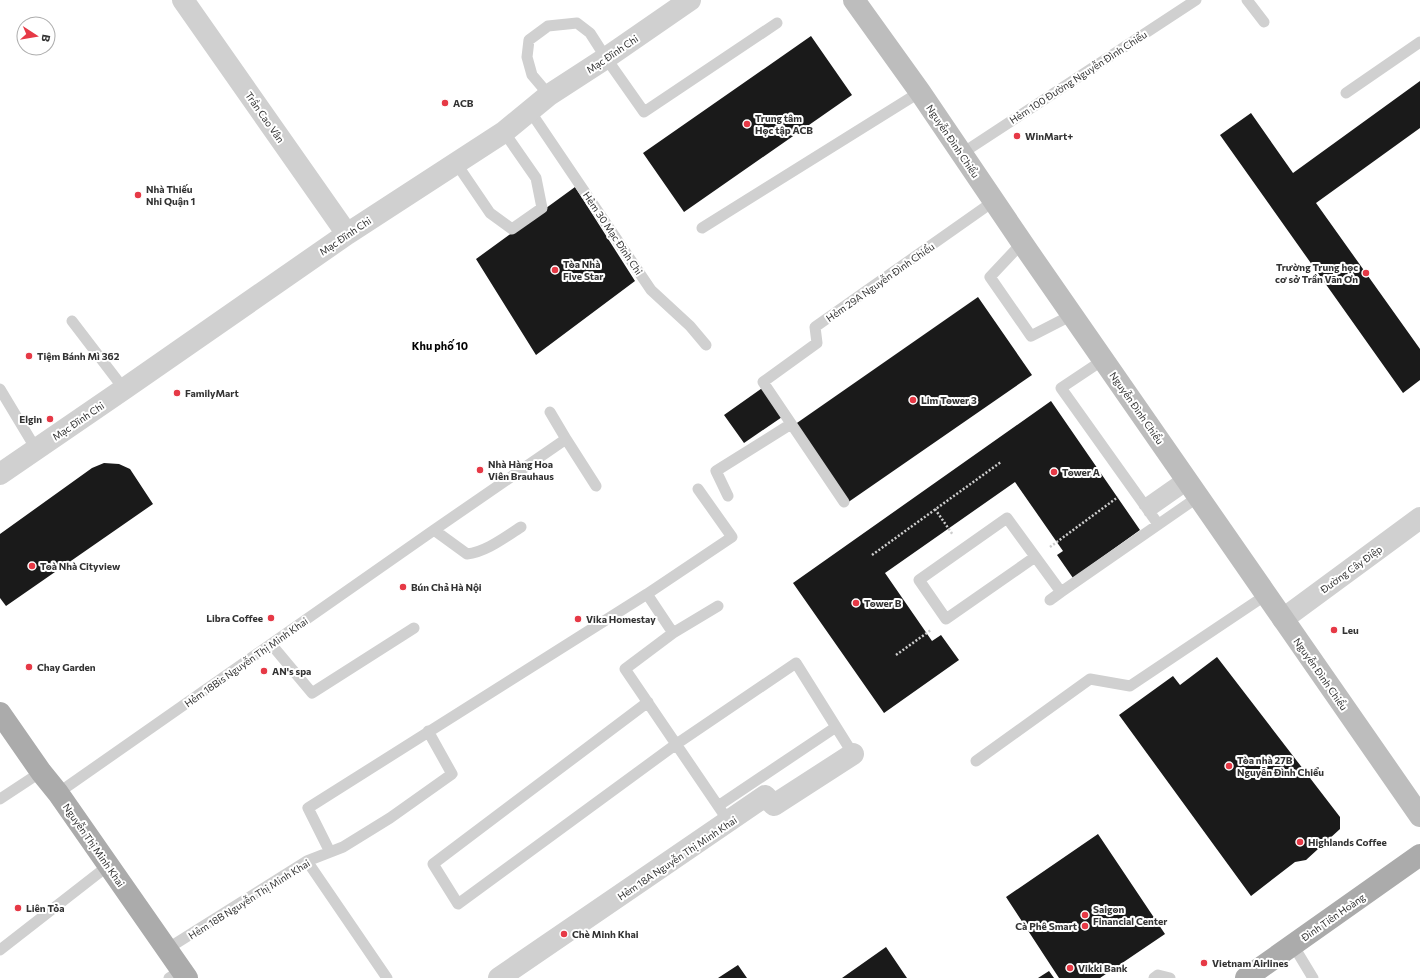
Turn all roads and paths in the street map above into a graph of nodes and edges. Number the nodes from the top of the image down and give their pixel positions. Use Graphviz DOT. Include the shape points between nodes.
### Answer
graph roads {
  1 [pos="183,0"];
  2 [pos="690,0"];
  3 [pos="854,0"];
  4 [pos="1196,0"];
  5 [pos="1247,0"];
  6 [pos="1264,22"];
  7 [pos="777,23"];
  8 [pos="1420,42"];
  9 [pos="606,58"];
  10 [pos="920,92"];
  11 [pos="1346,93"];
  12 [pos="549,95"];
  13 [pos="530,111"];
  14 [pos="504,132"];
  15 [pos="961,154"];
  16 [pos="456,163"];
  17 [pos="994,201"];
  18 [pos="702,228"];
  19 [pos="347,234"];
  20 [pos="1022,243"];
  21 [pos="1072,315"];
  22 [pos="72,321"];
  23 [pos="706,345"];
  24 [pos="1103,360"];
  25 [pos="0,389"];
  26 [pos="124,389"];
  27 [pos="550,412"];
  28 [pos="791,424"];
  29 [pos="566,439"];
  30 [pos="36,449"];
  31 [pos="1001,462"];
  32 [pos="0,474"];
  33 [pos="596,486"];
  34 [pos="1190,486"];
  35 [pos="698,489"];
  36 [pos="728,496"];
  37 [pos="844,502"];
  38 [pos="1146,508"];
  39 [pos="935,509"];
  40 [pos="1420,518"];
  41 [pos="1158,524"];
  42 [pos="521,527"];
  43 [pos="434,530"];
  44 [pos="955,538"];
  45 [pos="872,555"];
  46 [pos="1035,557"];
  47 [pos="1061,592"];
  48 [pos="647,594"];
  49 [pos="1266,595"];
  50 [pos="1050,600"];
  51 [pos="718,606"];
  52 [pos="1283,619"];
  53 [pos="414,628"];
  54 [pos="673,633"];
  55 [pos="271,644"];
  56 [pos="648,702"];
  57 [pos="0,713"];
  58 [pos="836,727"];
  59 [pos="428,731"];
  60 [pos="676,745"];
  61 [pos="853,754"];
  62 [pos="976,761"];
  63 [pos="41,772"];
  64 [pos="58,793"];
  65 [pos="0,799"];
  66 [pos="724,814"];
  67 [pos="1420,816"];
  68 [pos="330,852"];
  69 [pos="1420,855"];
  70 [pos="307,861"];
  71 [pos="109,866"];
  72 [pos="1292,945"];
  73 [pos="0,950"];
  74 [pos="168,950"];
  75 [pos="179,975"];
  76 [pos="387,978"];
  77 [pos="500,978"];
  78 [pos="1154,978"];
  79 [pos="1170,978"];
  80 [pos="1246,978"];
  81 [pos="1313,978"];
  1 -- 19 [label="street, Trần Cao Vân"];
  2 -- 9 [label="street, Mạc Đĩnh Chi"];
  3 -- 10 [label="main road, Nguyễn Đình Chiểu"];
  4 -- 15 [label="lane, Hẻm 100 Đường Nguyễn Đình Chiểu"];
  5 -- 6 [label="lane"];
  7 -- 9 [label="lane" via="644,112"];
  8 -- 11 [label="lane"];
  9 -- 12 [label="street, Mạc Đĩnh Chi"];
  9 -- 12 [label="lane" via="590,32 577,23 548,26 529,40 527,58 532,75"];
  10 -- 15 [label="main road, Nguyễn Đình Chiểu"];
  10 -- 18 [label="lane"];
  12 -- 13 [label="street, Mạc Đĩnh Chi"];
  13 -- 14 [label="street, Mạc Đĩnh Chi"];
  13 -- 23 [label="lane, Hẻm 30 Mạc Đĩnh Chi" via="651,290 690,326"];
  14 -- 16 [label="street, Mạc Đĩnh Chi"];
  14 -- 16 [label="lane" via="536,178 542,208 512,229 490,213"];
  15 -- 17 [label="main road, Nguyễn Đình Chiểu"];
  16 -- 19 [label="street, Mạc Đĩnh Chi"];
  17 -- 20 [label="main road, Nguyễn Đình Chiểu"];
  17 -- 28 [label="lane, Hẻm 29A Nguyễn Đình Chiểu" via="816,327 817,343 763,382"];
  19 -- 26 [label="street, Mạc Đĩnh Chi"];
  20 -- 21 [label="main road, Nguyễn Đình Chiểu"];
  20 -- 21 [label="lane" via="990,277 994,284 1031,336"];
  21 -- 24 [label="main road, Nguyễn Đình Chiểu"];
  22 -- 26 [label="lane"];
  24 -- 34 [label="main road, Nguyễn Đình Chiểu"];
  24 -- 38 [label="lane" via="1061,388"];
  25 -- 30 [label="lane"];
  26 -- 30 [label="street, Mạc Đĩnh Chi"];
  27 -- 29 [label="lane"];
  28 -- 36 [label="lane" via="716,471"];
  28 -- 37 [label="lane, Hẻm 29A Nguyễn Đình Chiểu"];
  29 -- 33 [label="lane"];
  29 -- 43 [label="lane, Hẻm 18Bis Nguyễn Thị Minh Khai"];
  30 -- 32 [label="street, Mạc Đĩnh Chi"];
  31 -- 39 [label="path"];
  34 -- 38 [label="lane"];
  34 -- 41 [label="lane"];
  34 -- 49 [label="main road, Nguyễn Đình Chiểu"];
  35 -- 48 [label="lane" via="732,537"];
  38 -- 41 [label="lane"];
  39 -- 44 [label="path"];
  39 -- 45 [label="path"];
  40 -- 52 [label="street, Đường Cây Điệp"];
  41 -- 47 [label="lane"];
  42 -- 43 [label="lane" via="475,554 467,554"];
  43 -- 55 [label="lane, Hẻm 18Bis Nguyễn Thị Minh Khai"];
  46 -- 46 [label="lane" via="1007,518 919,580 946,619"];
  46 -- 47 [label="lane"];
  47 -- 50 [label="lane"];
  48 -- 54 [label="lane"];
  48 -- 59 [label="lane"];
  49 -- 52 [label="main road, Nguyễn Đình Chiểu"];
  49 -- 62 [label="lane" via="1130,686 1090,679"];
  51 -- 54 [label="lane"];
  52 -- 67 [label="main road, Nguyễn Đình Chiểu"];
  53 -- 55 [label="lane" via="312,694"];
  54 -- 56 [label="lane" via="625,669"];
  55 -- 64 [label="lane, Hẻm 18Bis Nguyễn Thị Minh Khai"];
  56 -- 60 [label="lane"];
  56 -- 60 [label="lane" via="434,864 458,904"];
  57 -- 63 [label="main road, Nguyễn Thị Minh Khai"];
  58 -- 60 [label="lane" via="796,664"];
  58 -- 61 [label="lane"];
  58 -- 66 [label="lane"];
  59 -- 68 [label="lane" via="308,808"];
  59 -- 68 [label="lane, Hẻm 18B Nguyễn Thị Minh Khai" via="452,774 390,818 343,847"];
  60 -- 66 [label="lane"];
  61 -- 66 [label="street, Hẻm 18A Nguyễn Thị Minh Khai" via="774,805 765,796"];
  63 -- 64 [label="main road, Nguyễn Thị Minh Khai"];
  63 -- 65 [label="lane"];
  64 -- 71 [label="main road, Nguyễn Thị Minh Khai"];
  66 -- 77 [label="street, Hẻm 18A Nguyễn Thị Minh Khai"];
  68 -- 70 [label="lane, Hẻm 18B Nguyễn Thị Minh Khai"];
  69 -- 72 [label="main road, Đinh Tiên Hoàng"];
  70 -- 74 [label="lane, Hẻm 18B Nguyễn Thị Minh Khai"];
  70 -- 76 [label="lane"];
  71 -- 73 [label="lane"];
  71 -- 74 [label="main road, Nguyễn Thị Minh Khai"];
  72 -- 80 [label="main road, Đinh Tiên Hoàng"];
  72 -- 81 [label="lane"];
  74 -- 75 [label="main road, Nguyễn Thị Minh Khai"];
  78 -- 79 [label="lane" via="1158,975"];
}
